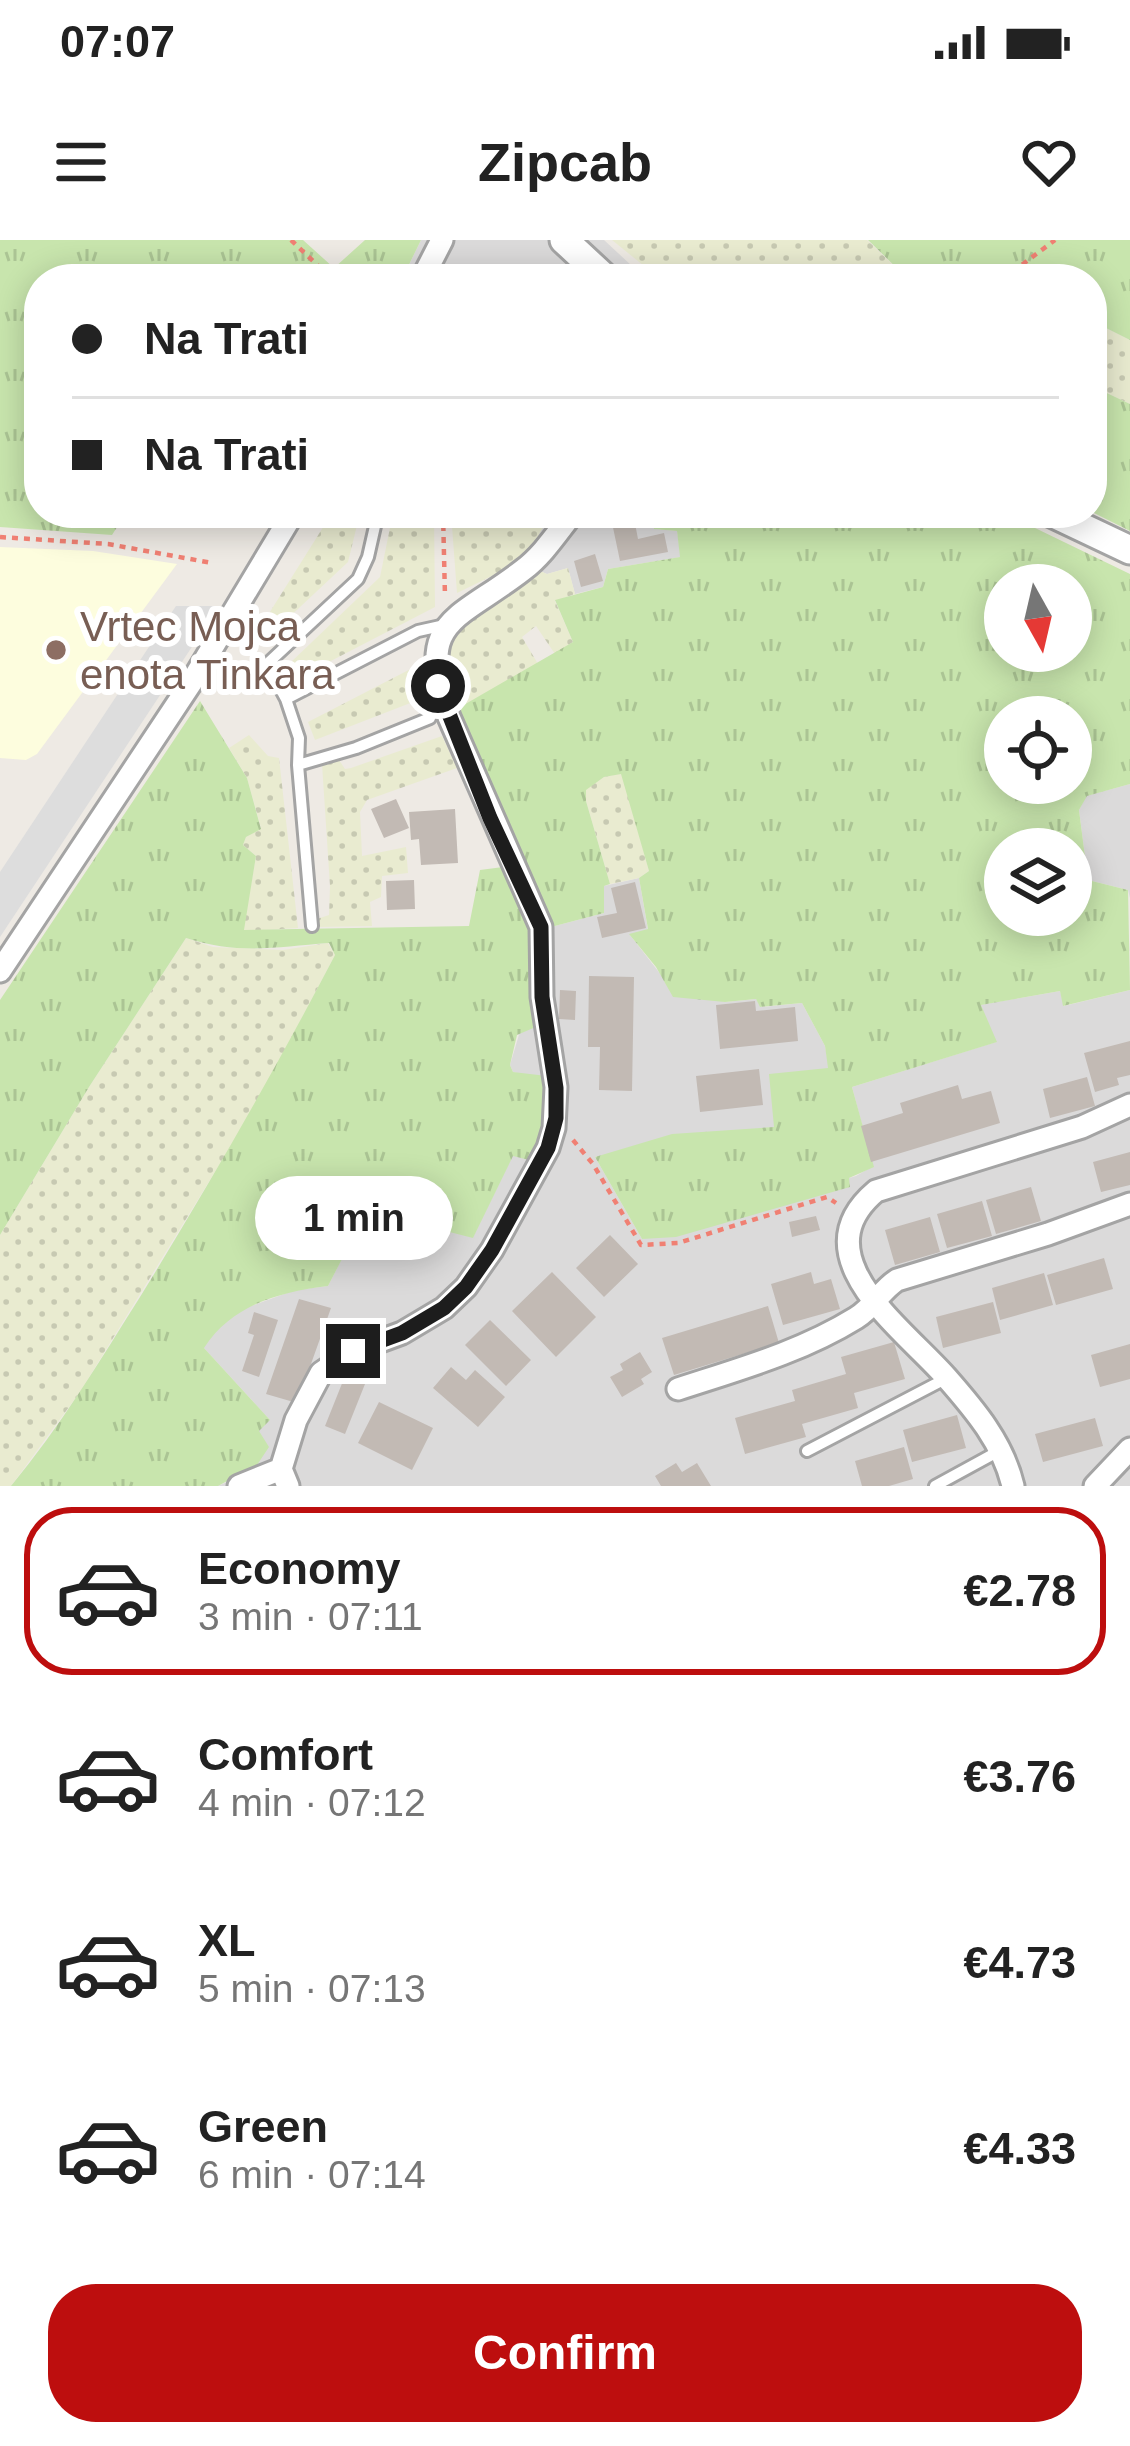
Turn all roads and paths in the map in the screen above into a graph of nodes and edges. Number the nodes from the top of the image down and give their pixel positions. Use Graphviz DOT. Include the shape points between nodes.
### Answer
graph roads {
  1 [pos="291,240"];
  2 [pos="564,240"];
  3 [pos="1055,240"];
  4 [pos="316,264"];
  5 [pos="590,264"];
  6 [pos="1023,264"];
  7 [pos="284,528"];
  8 [pos="375,528"];
  9 [pos="443,528"];
  10 [pos="560,528"];
  11 [pos="1084,528"];
  12 [pos="0,537"];
  13 [pos="1130,550"];
  14 [pos="212,563"];
  15 [pos="445,626"];
  16 [pos="286,699"];
  17 [pos="430,718"];
  18 [pos="298,765"];
  19 [pos="312,926"];
  20 [pos="0,971"];
  21 [pos="1130,1105"];
  22 [pos="554,1128"];
  23 [pos="1130,1204"];
  24 [pos="848,1230"];
  25 [pos="876,1305"];
  26 [pos="947,1378"];
  27 [pos="678,1388"];
  28 [pos="1001,1449"];
  29 [pos="1130,1449"];
  30 [pos="807,1451"];
  31 [pos="285,1478"];
  32 [pos="239,1486"];
  33 [pos="935,1486"];
  34 [pos="1013,1486"];
  35 [pos="1095,1486"];
  1 -- 4 [label="path"];
  2 -- 5 [label="street"];
  3 -- 6 [label="path"];
  7 -- 20 [label="street"];
  8 -- 16 [label="lane" via="358,579 267,664"];
  9 -- 15 [label="path"];
  10 -- 15 [label="street" via="524,570"];
  11 -- 13 [label="street"];
  12 -- 14 [label="path" via="107,544"];
  15 -- 16 [label="lane" via="418,631"];
  15 -- 22 [label="street" via="438,686 541,927"];
  16 -- 18 [label="lane"];
  17 -- 18 [label="lane"];
  18 -- 19 [label="lane"];
  21 -- 24 [label="street" via="876,1191"];
  22 -- 24 [label="path" via="578,1144 641,1245 678,1243 827,1197"];
  22 -- 31 [label="street" via="466,1287 402,1333 321,1373 296,1420"];
  23 -- 25 [label="street" via="897,1280"];
  24 -- 25 [label="street" via="850,1259"];
  25 -- 26 [label="street"];
  25 -- 27 [label="street" via="789,1353"];
  26 -- 28 [label="street"];
  26 -- 30 [label="lane"];
  28 -- 33 [label="lane"];
  28 -- 34 [label="street"];
  29 -- 35 [label="street"];
  31 -- 32 [label="street"];
}
